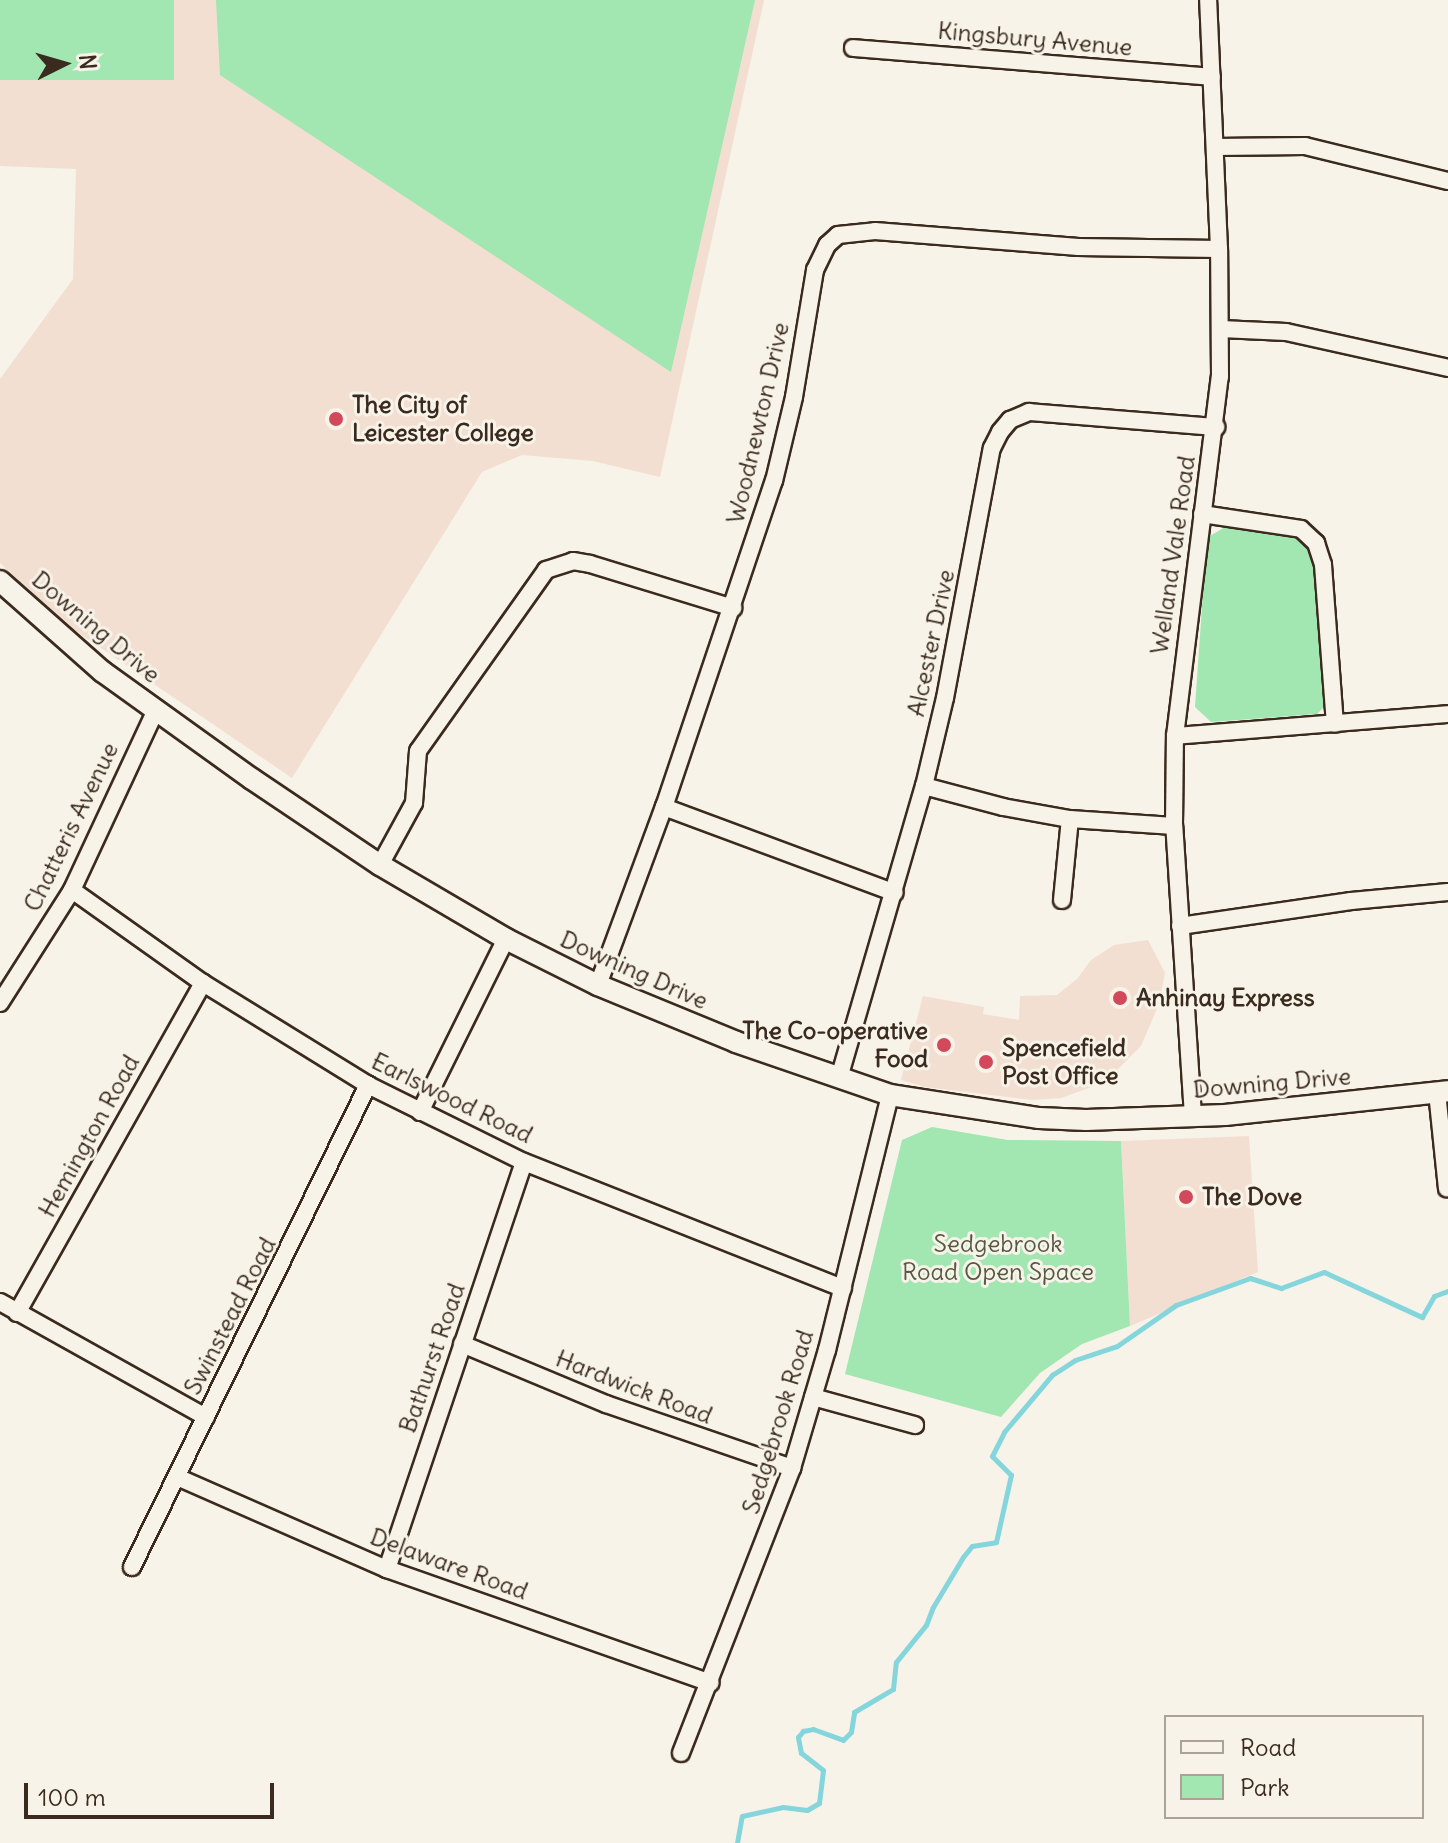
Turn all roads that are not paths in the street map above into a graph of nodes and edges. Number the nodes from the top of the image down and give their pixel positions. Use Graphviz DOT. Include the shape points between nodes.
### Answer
graph roads {
  1 [pos="1208,0"];
  2 [pos="853,48"];
  3 [pos="1212,77"];
  4 [pos="1215,147"];
  5 [pos="1448,181"];
  6 [pos="1219,249"];
  7 [pos="1221,329"];
  8 [pos="1448,368"];
  9 [pos="1216,427"];
  10 [pos="1202,514"];
  11 [pos="0,581"];
  12 [pos="733,608"];
  13 [pos="156,710"];
  14 [pos="1448,714"];
  15 [pos="1335,724"];
  16 [pos="1175,736"];
  17 [pos="924,786"];
  18 [pos="664,807"];
  19 [pos="1070,819"];
  20 [pos="1174,826"];
  21 [pos="380,865"];
  22 [pos="72,890"];
  23 [pos="1448,892"];
  24 [pos="895,893"];
  25 [pos="1062,900"];
  26 [pos="1180,926"];
  27 [pos="506,939"];
  28 [pos="203,983"];
  29 [pos="598,985"];
  30 [pos="0,1003"];
  31 [pos="839,1078"];
  32 [pos="368,1085"];
  33 [pos="1442,1091"];
  34 [pos="890,1095"];
  35 [pos="420,1112"];
  36 [pos="1193,1116"];
  37 [pos="524,1162"];
  38 [pos="1447,1188"];
  39 [pos="843,1288"];
  40 [pos="0,1302"];
  41 [pos="17,1313"];
  42 [pos="462,1344"];
  43 [pos="813,1397"];
  44 [pos="206,1417"];
  45 [pos="915,1425"];
  46 [pos="792,1468"];
  47 [pos="177,1477"];
  48 [pos="132,1567"];
  49 [pos="387,1569"];
  50 [pos="710,1683"];
  51 [pos="681,1753"];
  1 -- 3 [label="street, Welland Vale Road"];
  2 -- 3 [label="street, Kingsbury Avenue"];
  3 -- 4 [label="street, Welland Vale Road"];
  4 -- 5 [label="street" via="1305,146"];
  4 -- 6 [label="street, Welland Vale Road"];
  6 -- 7 [label="street, Welland Vale Road"];
  6 -- 12 [label="street, Woodnewton Drive" via="1078,247 875,231 838,235 819,255 774,481"];
  7 -- 8 [label="street" via="1286,332"];
  7 -- 9 [label="street, Welland Vale Road"];
  9 -- 10 [label="street, Welland Vale Road"];
  9 -- 17 [label="street, Alcester Drive" via="1029,412 1010,420 1000,432 992,448"];
  10 -- 15 [label="street" via="1301,529 1316,543 1323,565"];
  10 -- 16 [label="street, Welland Vale Road"];
  11 -- 13 [label="street, Downing Drive" via="103,672"];
  12 -- 18 [label="street, Woodnewton Drive"];
  12 -- 21 [label="street" via="590,564 573,561 546,570 418,751 414,803"];
  13 -- 21 [label="street, Downing Drive"];
  13 -- 22 [label="street, Chatteris Avenue"];
  14 -- 15 [label="street"];
  15 -- 16 [label="street"];
  16 -- 20 [label="street, Welland Vale Road"];
  17 -- 19 [label="street"];
  17 -- 24 [label="street, Alcester Drive"];
  18 -- 24 [label="street"];
  18 -- 29 [label="street, Woodnewton Drive"];
  19 -- 20 [label="street"];
  19 -- 25 [label="street"];
  20 -- 26 [label="street, Welland Vale Road"];
  21 -- 27 [label="street, Downing Drive"];
  22 -- 28 [label="street, Earlswood Road"];
  22 -- 30 [label="street, Chatteris Avenue"];
  23 -- 26 [label="street"];
  24 -- 31 [label="street, Alcester Drive"];
  26 -- 36 [label="street, Welland Vale Road"];
  27 -- 29 [label="street, Downing Drive"];
  27 -- 35 [label="street"];
  28 -- 32 [label="street, Earlswood Road"];
  28 -- 41 [label="street, Hemington Road"];
  29 -- 31 [label="street, Downing Drive"];
  31 -- 34 [label="street, Downing Drive"];
  32 -- 35 [label="street, Earlswood Road"];
  32 -- 44 [label="street, Swinstead Road"];
  33 -- 36 [label="street, Downing Drive"];
  33 -- 38 [label="street"];
  34 -- 36 [label="street, Downing Drive" via="1039,1118"];
  34 -- 39 [label="street, Sedgebrook Road"];
  35 -- 37 [label="street, Earlswood Road"];
  37 -- 39 [label="street, Earlswood Road"];
  37 -- 42 [label="street, Bathurst Road"];
  39 -- 43 [label="street, Sedgebrook Road"];
  40 -- 41 [label="street"];
  41 -- 44 [label="street"];
  42 -- 46 [label="street, Hardwick Road" via="606,1404"];
  42 -- 49 [label="street, Bathurst Road"];
  43 -- 45 [label="street"];
  43 -- 46 [label="street, Sedgebrook Road"];
  44 -- 47 [label="street, Swinstead Road"];
  46 -- 50 [label="street, Sedgebrook Road"];
  47 -- 48 [label="street, Swinstead Road"];
  47 -- 49 [label="street, Delaware Road"];
  49 -- 50 [label="street, Delaware Road"];
  50 -- 51 [label="street, Sedgebrook Road"];
}
